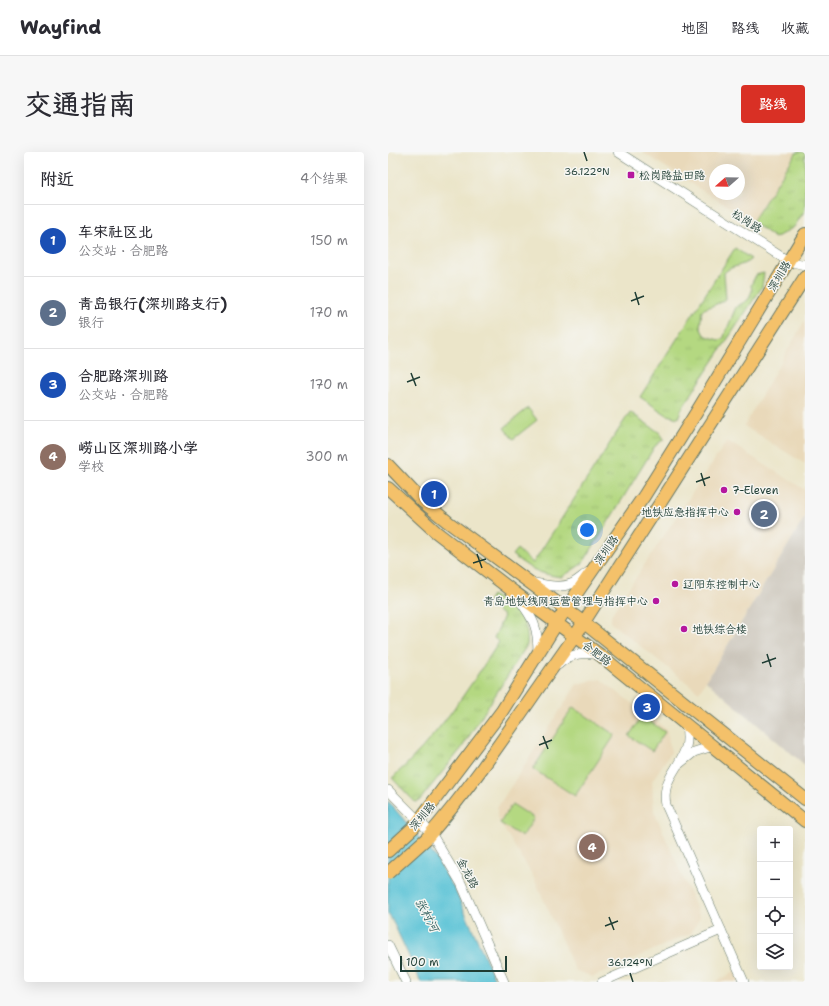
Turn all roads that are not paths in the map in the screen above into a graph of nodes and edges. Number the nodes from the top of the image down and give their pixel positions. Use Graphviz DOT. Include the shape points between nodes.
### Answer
graph roads {
  1 [pos="618,152"];
  2 [pos="805,234"];
  3 [pos="788,261"];
  4 [pos="805,265"];
  5 [pos="805,274"];
  6 [pos="805,277"];
  7 [pos="388,465"];
  8 [pos="388,488"];
  9 [pos="592,570"];
  10 [pos="529,582"];
  11 [pos="514,592"];
  12 [pos="565,610"];
  13 [pos="583,622"];
  14 [pos="557,623"];
  15 [pos="574,636"];
  16 [pos="538,654"];
  17 [pos="600,655"];
  18 [pos="545,677"];
  19 [pos="686,725"];
  20 [pos="713,746"];
  21 [pos="678,765"];
  22 [pos="388,790"];
  23 [pos="805,798"];
  24 [pos="805,821"];
  25 [pos="417,824"];
  26 [pos="429,836"];
  27 [pos="388,851"];
  28 [pos="388,873"];
  29 [pos="721,930"];
  30 [pos="388,944"];
  31 [pos="406,982"];
  32 [pos="504,982"];
  33 [pos="602,982"];
  34 [pos="744,982"];
  1 -- 3 [label="street, 松岗路"];
  2 -- 3 [label="main road, 深圳路"];
  3 -- 4 [label="street, 松岗路"];
  3 -- 5 [label="street"];
  3 -- 9 [label="main road, 深圳路" via="644,496"];
  6 -- 13 [label="main road, 深圳路"];
  7 -- 10 [label="main road, 合肥路" via="422,501"];
  8 -- 11 [label="main road, 合肥路" via="436,532"];
  9 -- 10 [label="street" via="564,586"];
  9 -- 12 [label="main road, 深圳路"];
  10 -- 12 [label="main road, 合肥路"];
  11 -- 14 [label="main road, 合肥路"];
  11 -- 16 [label="street" via="533,620"];
  12 -- 13 [label="main road, 合肥路"];
  12 -- 14 [label="main road, 深圳路"];
  13 -- 15 [label="main road, 深圳路"];
  13 -- 23 [label="main road, 合肥路"];
  14 -- 15 [label="main road, 合肥路"];
  14 -- 16 [label="main road, 深圳路"];
  15 -- 17 [label="main road, 合肥路"];
  15 -- 18 [label="main road, 深圳路"];
  16 -- 25 [label="main road, 深圳路" via="502,711"];
  17 -- 18 [label="street" via="574,654"];
  17 -- 19 [label="main road, 合肥路"];
  18 -- 26 [label="main road, 深圳路" via="516,722"];
  19 -- 20 [label="main road, 合肥路"];
  19 -- 21 [label="street" via="686,746"];
  20 -- 21 [label="street" via="694,752"];
  20 -- 24 [label="main road, 合肥路"];
  21 -- 29 [label="street" via="665,788 666,805"];
  22 -- 25 [label="street, 金龙路"];
  25 -- 26 [label="street, 金龙路"];
  25 -- 27 [label="main road, 深圳路"];
  26 -- 28 [label="main road, 深圳路, bridge"];
  26 -- 32 [label="street, 金龙路" via="461,883"];
  29 -- 33 [label="street"];
  29 -- 34 [label="street"];
  30 -- 31 [label="street"];
}
